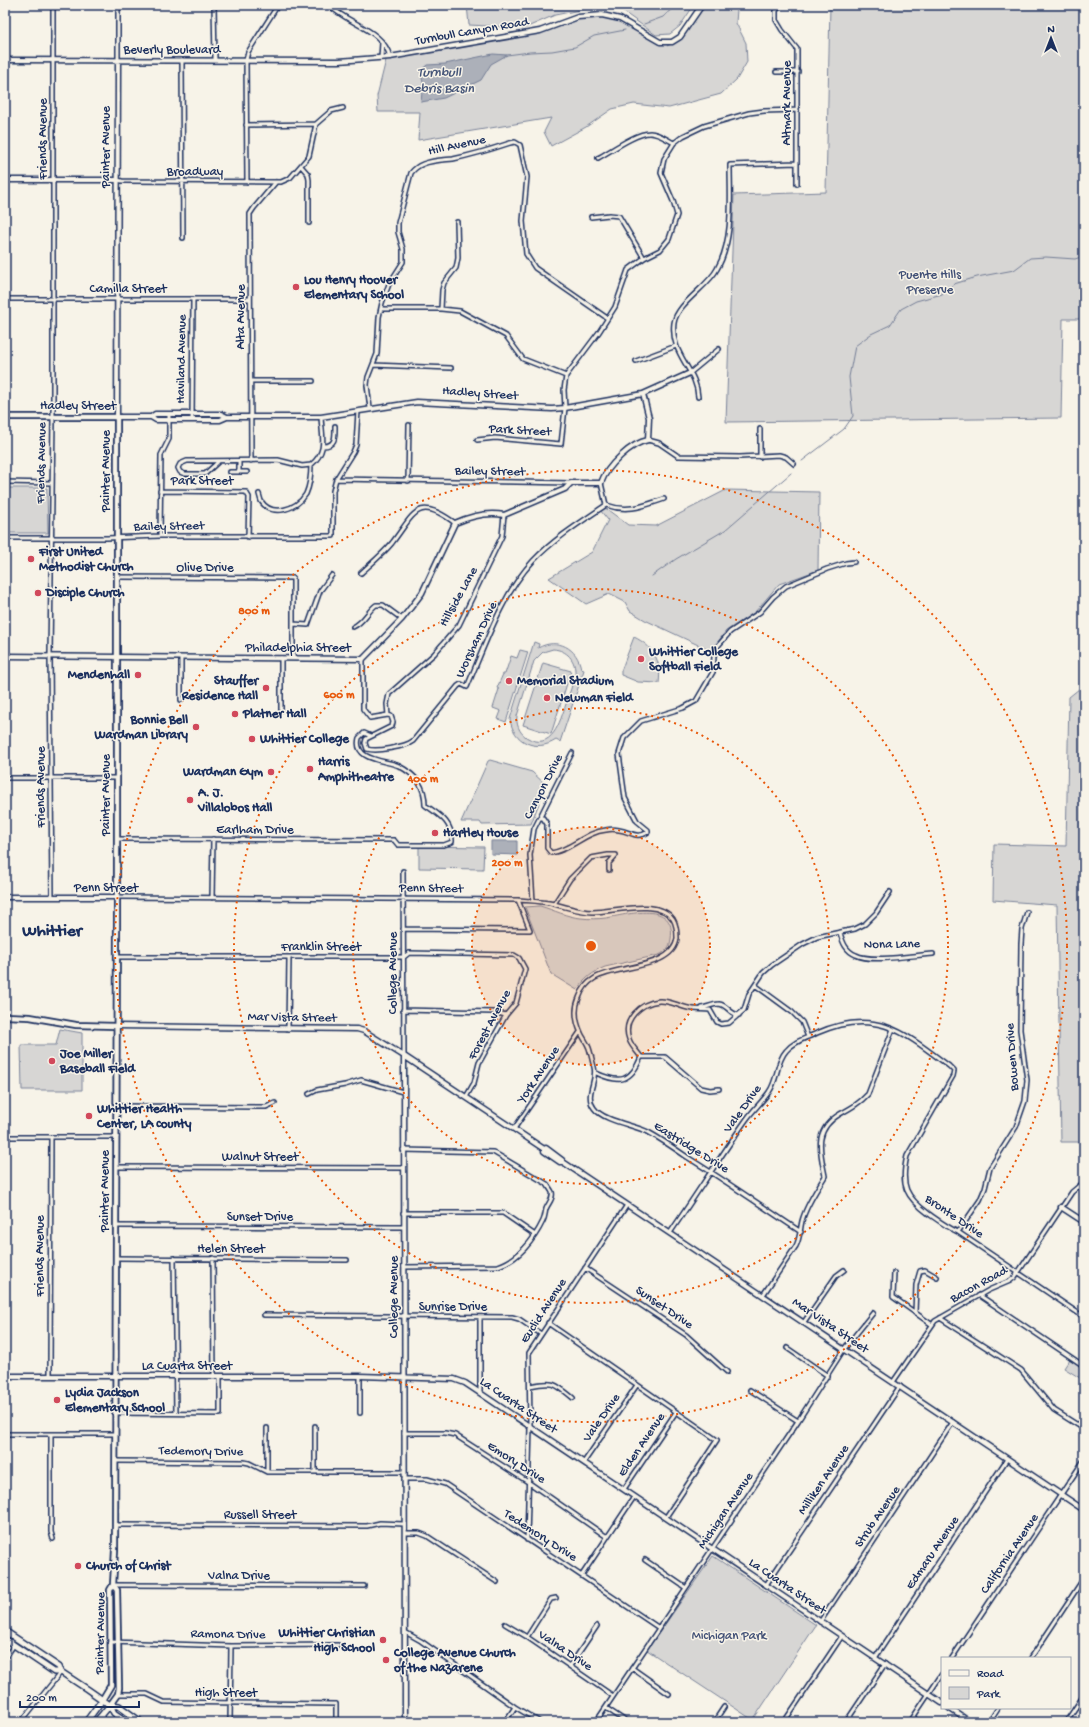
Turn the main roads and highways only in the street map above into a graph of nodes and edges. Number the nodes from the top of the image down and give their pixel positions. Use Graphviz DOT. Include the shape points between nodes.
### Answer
graph roads {
  1 [pos="5,417"];
  2 [pos="116,417"];
  3 [pos="5,1016"];
  4 [pos="116,1026"];
  5 [pos="114,1585"];
  6 [pos="5,1631"];
  7 [pos="5,1639"];
  8 [pos="61,1672"];
  9 [pos="102,1700"];
  10 [pos="110,1705"];
  11 [pos="86,1722"];
  12 [pos="96,1722"];
  13 [pos="127,1722"];
  14 [pos="141,1722"];
  1 -- 2 [label="main road, Hadley Street"];
  2 -- 4 [label="main road, Painter Avenue"];
  3 -- 4 [label="main road, Mar Vista Street" via="30,1017 76,1025"];
  4 -- 5 [label="main road, Painter Avenue"];
  5 -- 9 [label="main road, Painter Avenue" via="110,1590 111,1686"];
  5 -- 10 [label="main road, Painter Avenue" via="117,1590 118,1694"];
  6 -- 8 [label="main road" via="59,1667"];
  7 -- 8 [label="main road" via="54,1672"];
  8 -- 9 [label="main road"];
  9 -- 10 [label="main road"];
  9 -- 11 [label="main road, Painter Avenue"];
  10 -- 12 [label="main road"];
  10 -- 13 [label="main road" via="114,1712"];
  10 -- 14 [label="main road" via="119,1706"];
}
